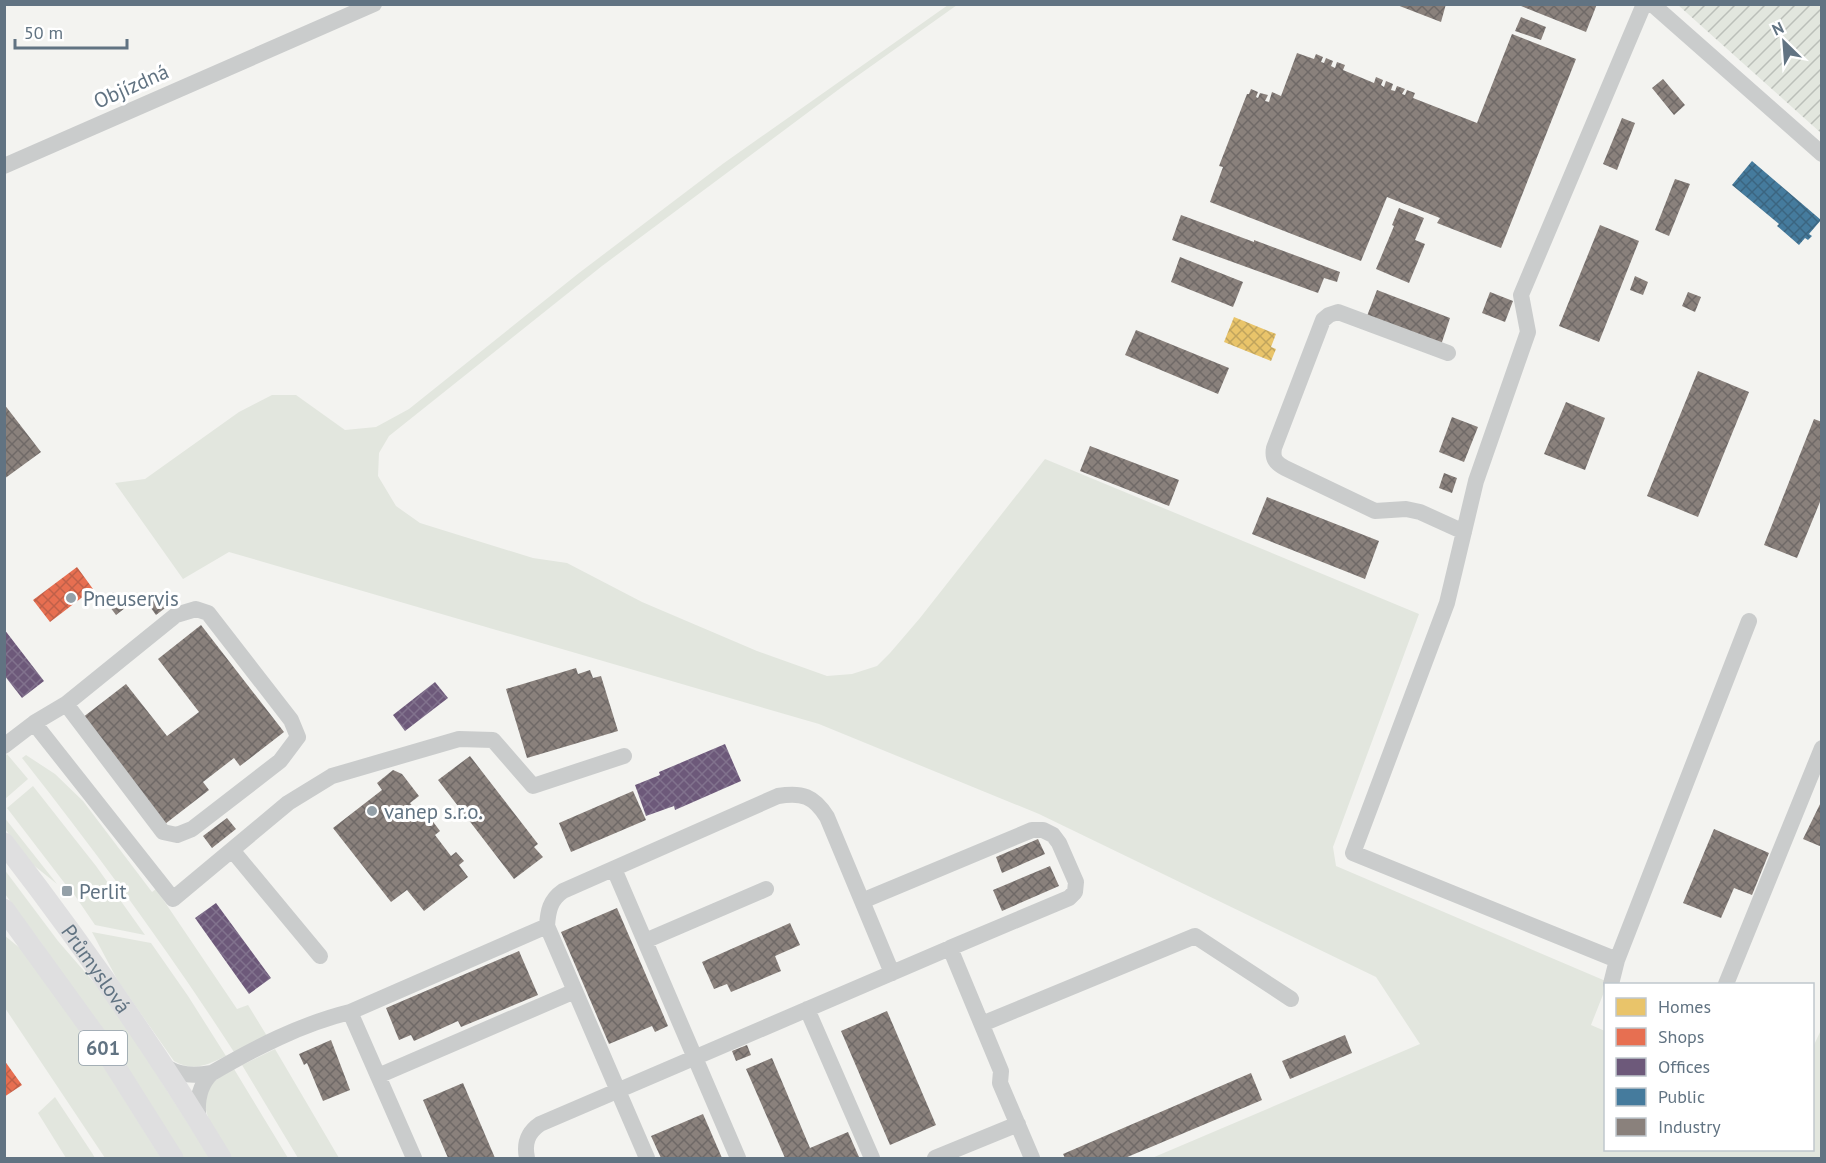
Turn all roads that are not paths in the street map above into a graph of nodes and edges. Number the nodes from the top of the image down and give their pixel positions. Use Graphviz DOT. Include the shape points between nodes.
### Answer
graph roads {
  1 [pos="374,4"];
  2 [pos="1644,4"];
  3 [pos="1652,4"];
  4 [pos="1821,154"];
  5 [pos="4,166"];
  6 [pos="1448,353"];
  7 [pos="1464,532"];
  8 [pos="1749,621"];
  9 [pos="66,704"];
  10 [pos="34,723"];
  11 [pos="4,746"];
  12 [pos="1821,748"];
  13 [pos="624,756"];
  14 [pos="4,843"];
  15 [pos="232,850"];
  16 [pos="614,869"];
  17 [pos="766,889"];
  18 [pos="862,901"];
  19 [pos="4,909"];
  20 [pos="547,926"];
  21 [pos="645,941"];
  22 [pos="950,948"];
  23 [pos="320,956"];
  24 [pos="1617,960"];
  25 [pos="892,973"];
  26 [pos="1611,983"];
  27 [pos="1726,983"];
  28 [pos="575,991"];
  29 [pos="1292,999"];
  30 [pos="807,1009"];
  31 [pos="350,1012"];
  32 [pos="982,1024"];
  33 [pos="695,1057"];
  34 [pos="163,1065"];
  35 [pos="212,1073"];
  36 [pos="378,1076"];
  37 [pos="617,1090"];
  38 [pos="199,1122"];
  39 [pos="1018,1124"];
  40 [pos="173,1158"];
  41 [pos="221,1158"];
  42 [pos="414,1158"];
  43 [pos="527,1158"];
  44 [pos="646,1158"];
  45 [pos="738,1158"];
  46 [pos="872,1158"];
  47 [pos="935,1158"];
  48 [pos="1032,1158"];
  1 -- 5 [label="street, Objízdná"];
  2 -- 7 [label="street" via="1521,295 1528,332 1476,481"];
  3 -- 4 [label="street"];
  6 -- 7 [label="street" via="1338,312 1329,315 1323,320 1272,456 1285,468 1375,511 1420,512"];
  7 -- 24 [label="street" via="1447,603 1353,853"];
  8 -- 24 [label="street"];
  9 -- 9 [label="street" via="163,832 177,835 192,829 280,761 298,736 291,720 208,613 196,609 176,615"];
  9 -- 10 [label="street"];
  10 -- 11 [label="street"];
  10 -- 15 [label="street" via="173,899"];
  12 -- 27 [label="street"];
  13 -- 15 [label="street" via="533,786 493,740 459,739 332,776 288,803"];
  14 -- 34 [label="main road, Průmyslová / 601" via="104,977"];
  15 -- 23 [label="street"];
  16 -- 18 [label="street" via="778,796 794,794 820,805"];
  16 -- 20 [label="street" via="557,895 550,906"];
  16 -- 21 [label="street"];
  17 -- 21 [label="street"];
  18 -- 22 [label="street" via="1032,830 1053,835 1076,882 1075,892 1069,898"];
  18 -- 25 [label="street"];
  19 -- 40 [label="main road, Průmyslová / 601" via="98,1040"];
  20 -- 28 [label="street"];
  20 -- 31 [label="street"];
  21 -- 33 [label="street"];
  22 -- 25 [label="street"];
  22 -- 32 [label="street"];
  24 -- 26 [label="street"];
  25 -- 30 [label="street"];
  28 -- 36 [label="street"];
  28 -- 37 [label="street"];
  29 -- 32 [label="street" via="1195,936"];
  30 -- 33 [label="street"];
  30 -- 46 [label="street"];
  31 -- 35 [label="street" via="324,1018 276,1039"];
  31 -- 36 [label="street"];
  32 -- 39 [label="street" via="1001,1071 1000,1083"];
  33 -- 37 [label="street"];
  33 -- 45 [label="street"];
  34 -- 35 [label="street" via="180,1074"];
  34 -- 38 [label="main road, Průmyslová / 601"];
  35 -- 38 [label="street" via="200,1089"];
  36 -- 42 [label="street"];
  37 -- 43 [label="street" via="533,1129 526,1143"];
  37 -- 44 [label="street"];
  38 -- 41 [label="main road, Průmyslová / 601"];
  39 -- 47 [label="street"];
  39 -- 48 [label="street"];
}
